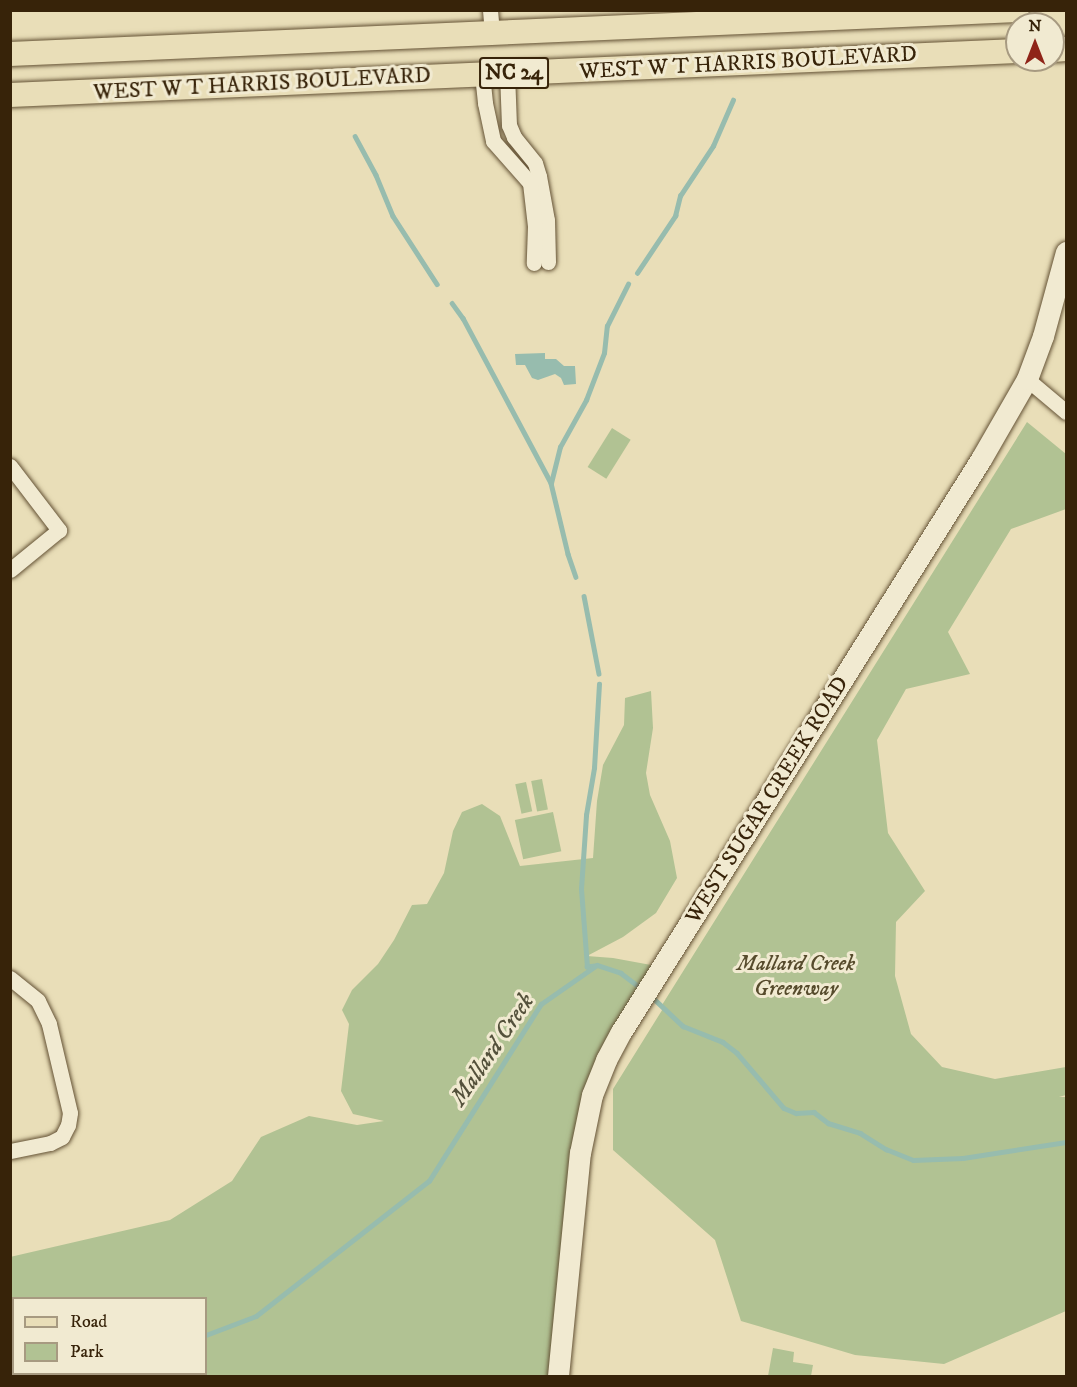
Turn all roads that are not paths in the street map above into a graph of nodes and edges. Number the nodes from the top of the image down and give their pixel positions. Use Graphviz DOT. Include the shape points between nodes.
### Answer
graph roads {
  1 [pos="1017,10"];
  2 [pos="491,17"];
  3 [pos="66,52"];
  4 [pos="1005,52"];
  5 [pos="10,54"];
  6 [pos="10,63"];
  7 [pos="507,73"];
  8 [pos="482,74"];
  9 [pos="10,95"];
  10 [pos="1066,252"];
  11 [pos="1027,379"];
  12 [pos="1066,412"];
  13 [pos="10,466"];
  14 [pos="10,570"];
  15 [pos="10,978"];
  16 [pos="10,1151"];
  17 [pos="558,1377"];
  1 -- 2 [label="main road, WEST W T HARRIS BOULEVARD / NC 24"];
  2 -- 3 [label="main road, WEST W T HARRIS BOULEVARD / NC 24"];
  3 -- 5 [label="main road, WEST W T HARRIS BOULEVARD / NC 24"];
  3 -- 6 [label="main road"];
  4 -- 7 [label="main road, WEST W T HARRIS BOULEVARD / NC 24"];
  7 -- 8 [label="main road, WEST W T HARRIS BOULEVARD / NC 24"];
  7 -- 8 [label="street" via="509,125 535,163 541,185 547,220 541,262 531,183 493,141"];
  8 -- 9 [label="main road, WEST W T HARRIS BOULEVARD / NC 24"];
  10 -- 11 [label="main road, WEST SUGAR CREEK ROAD"];
  11 -- 12 [label="street"];
  11 -- 17 [label="main road, WEST SUGAR CREEK ROAD" via="981,459 621,1032 592,1095 583,1134"];
  13 -- 14 [label="street" via="59,530"];
  15 -- 16 [label="street" via="38,1001 49,1024 70,1113 62,1137"];
}
